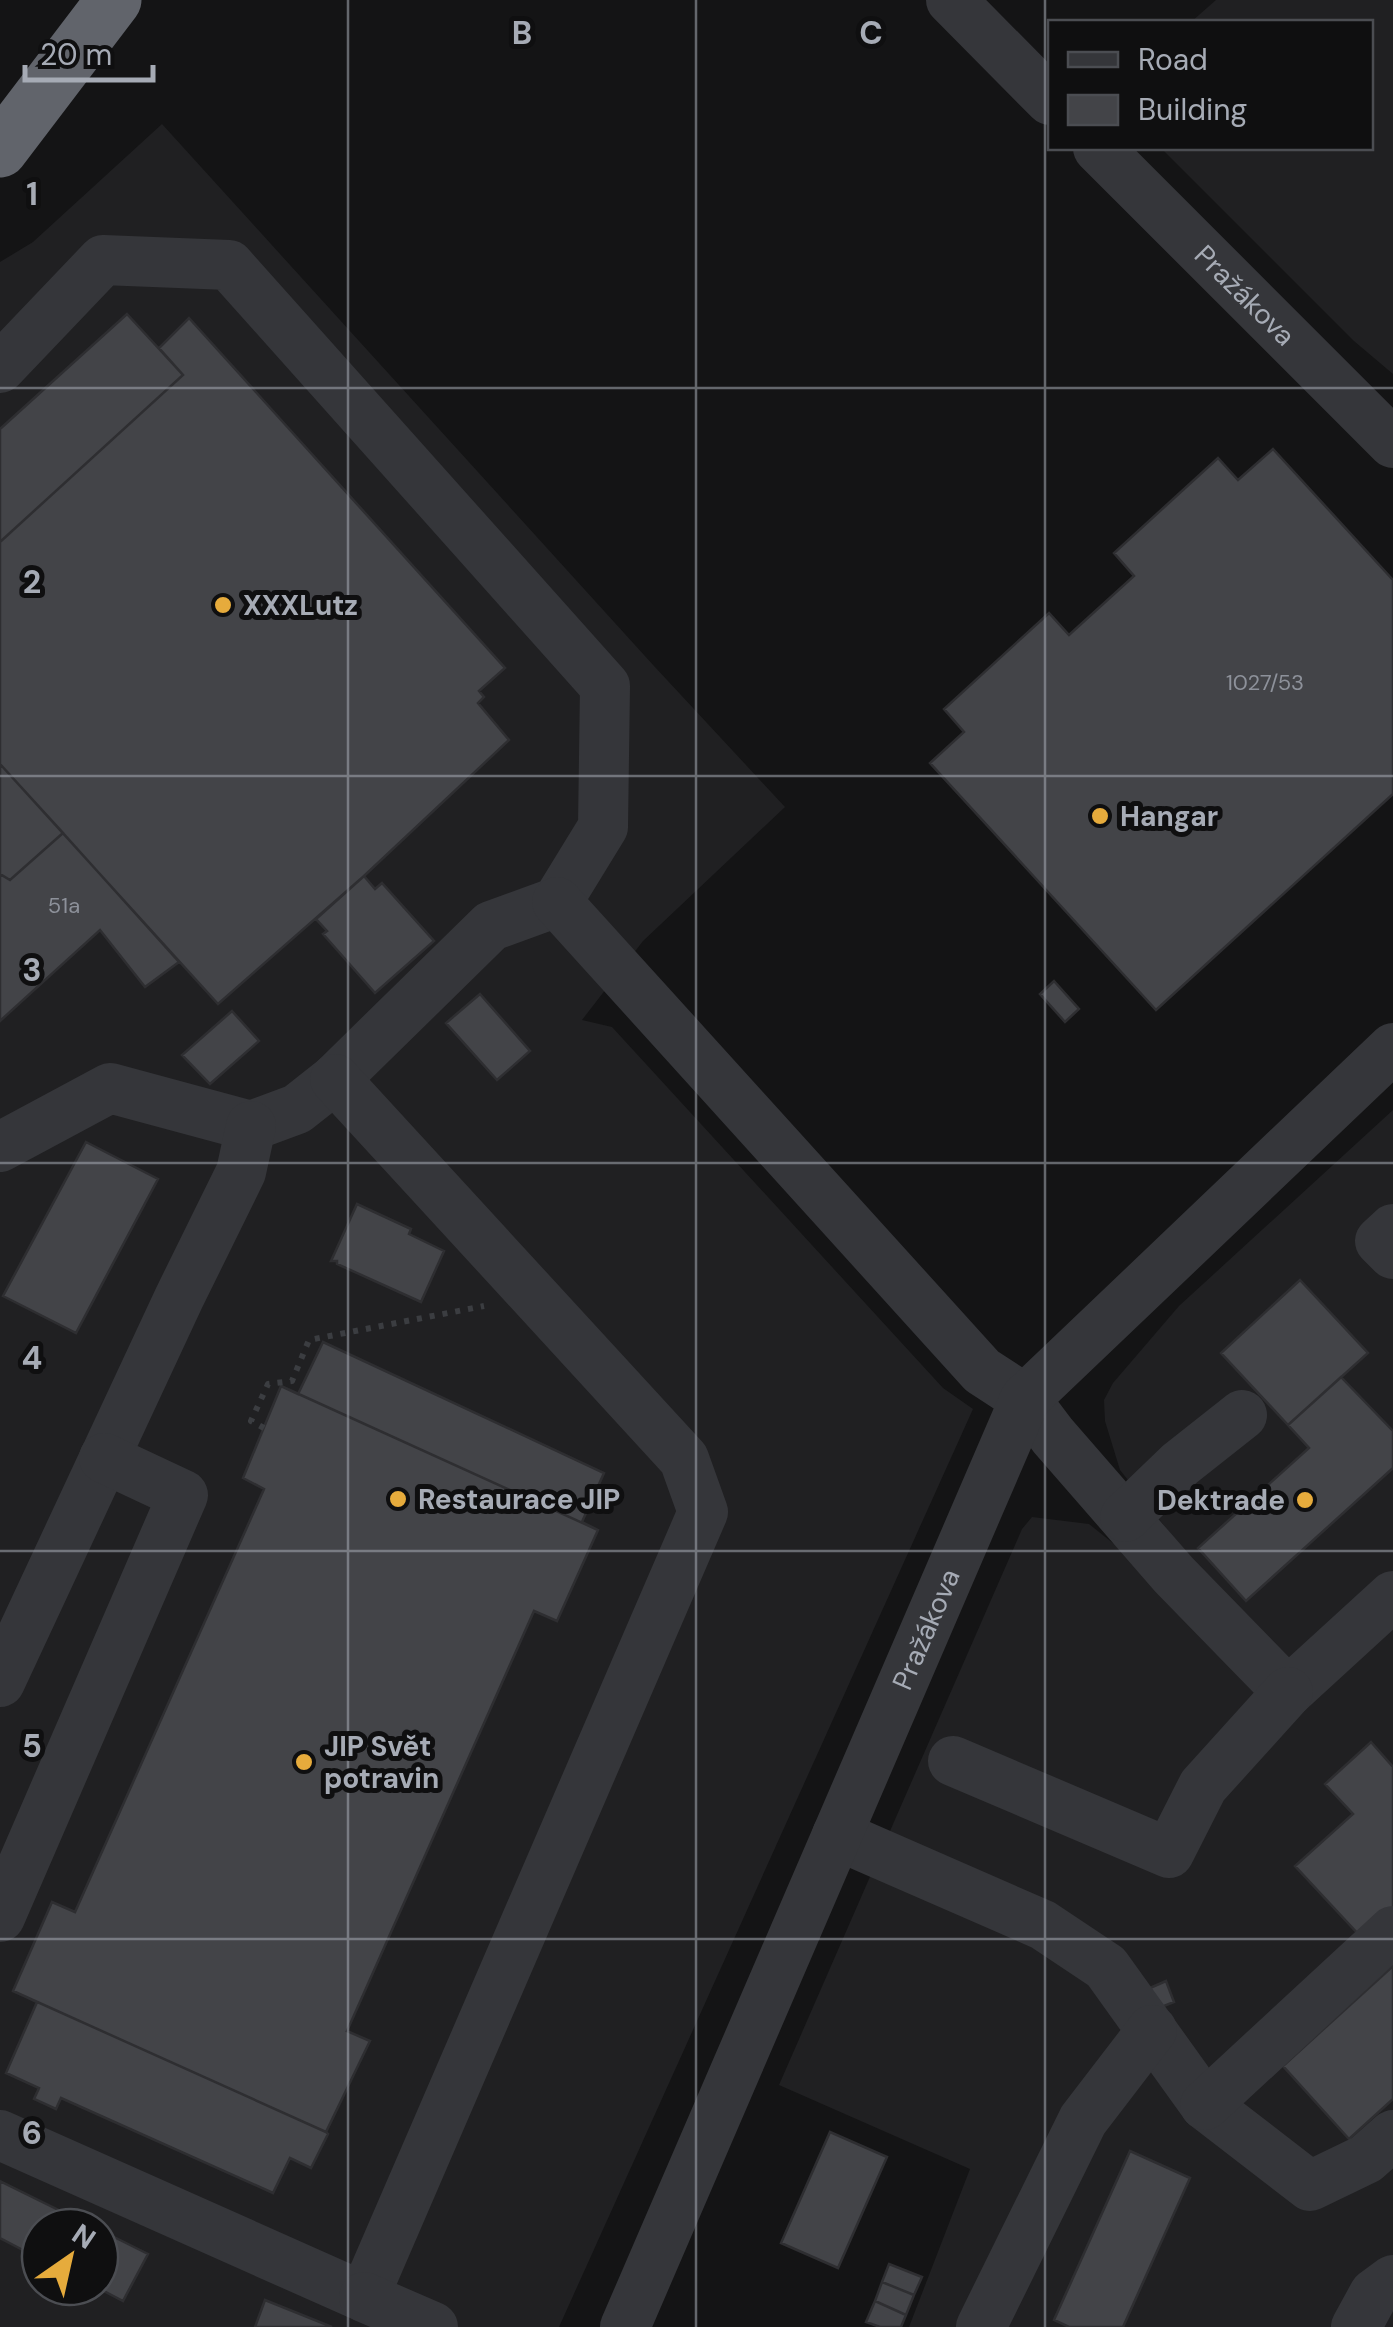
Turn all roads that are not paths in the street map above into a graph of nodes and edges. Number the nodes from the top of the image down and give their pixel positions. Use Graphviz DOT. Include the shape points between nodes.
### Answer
graph roads {
  1 [pos="114,0"];
  2 [pos="951,0"];
  3 [pos="1048,98"];
  4 [pos="0,150"];
  5 [pos="1100,150"];
  6 [pos="0,368"];
  7 [pos="1393,443"];
  8 [pos="557,902"];
  9 [pos="1393,1048"];
  10 [pos="335,1078"];
  11 [pos="251,1126"];
  12 [pos="0,1147"];
  13 [pos="1393,1230"];
  14 [pos="1393,1254"];
  15 [pos="1025,1399"];
  16 [pos="1242,1415"];
  17 [pos="104,1458"];
  18 [pos="1125,1517"];
  19 [pos="1393,1596"];
  20 [pos="0,1682"];
  21 [pos="1288,1692"];
  22 [pos="953,1761"];
  23 [pos="838,1835"];
  24 [pos="0,1917"];
  25 [pos="1393,1932"];
  26 [pos="1152,2030"];
  27 [pos="1205,2106"];
  28 [pos="0,2135"];
  29 [pos="1393,2135"];
  30 [pos="1393,2280"];
  31 [pos="364,2297"];
  32 [pos="434,2327"];
  33 [pos="625,2327"];
  34 [pos="981,2327"];
  35 [pos="1356,2327"];
  1 -- 4 [label="highway"];
  2 -- 3 [label="street"];
  5 -- 7 [label="street, Pražákova"];
  6 -- 8 [label="street" via="103,260 229,265 605,686 604,827"];
  8 -- 10 [label="street" via="491,926"];
  8 -- 15 [label="street" via="982,1371"];
  9 -- 15 [label="street, Pražákova"];
  10 -- 11 [label="street" via="297,1109"];
  10 -- 31 [label="street" via="684,1459 703,1512"];
  11 -- 12 [label="street" via="110,1088"];
  11 -- 17 [label="street" via="241,1172"];
  13 -- 14 [label="street" via="1380,1240"];
  15 -- 18 [label="street"];
  15 -- 23 [label="street, Pražákova"];
  16 -- 18 [label="street"];
  17 -- 20 [label="street"];
  17 -- 24 [label="street" via="183,1496"];
  18 -- 21 [label="street"];
  19 -- 21 [label="street"];
  21 -- 22 [label="street" via="1203,1786 1169,1852"];
  23 -- 26 [label="street" via="1043,1925 1106,1967"];
  23 -- 33 [label="street, Pražákova"];
  25 -- 27 [label="street"];
  26 -- 27 [label="street"];
  26 -- 34 [label="street" via="1083,2120"];
  27 -- 29 [label="street" via="1310,2186 1366,2159"];
  28 -- 31 [label="street"];
  30 -- 35 [label="street" via="1374,2294"];
  31 -- 32 [label="street"];
}
